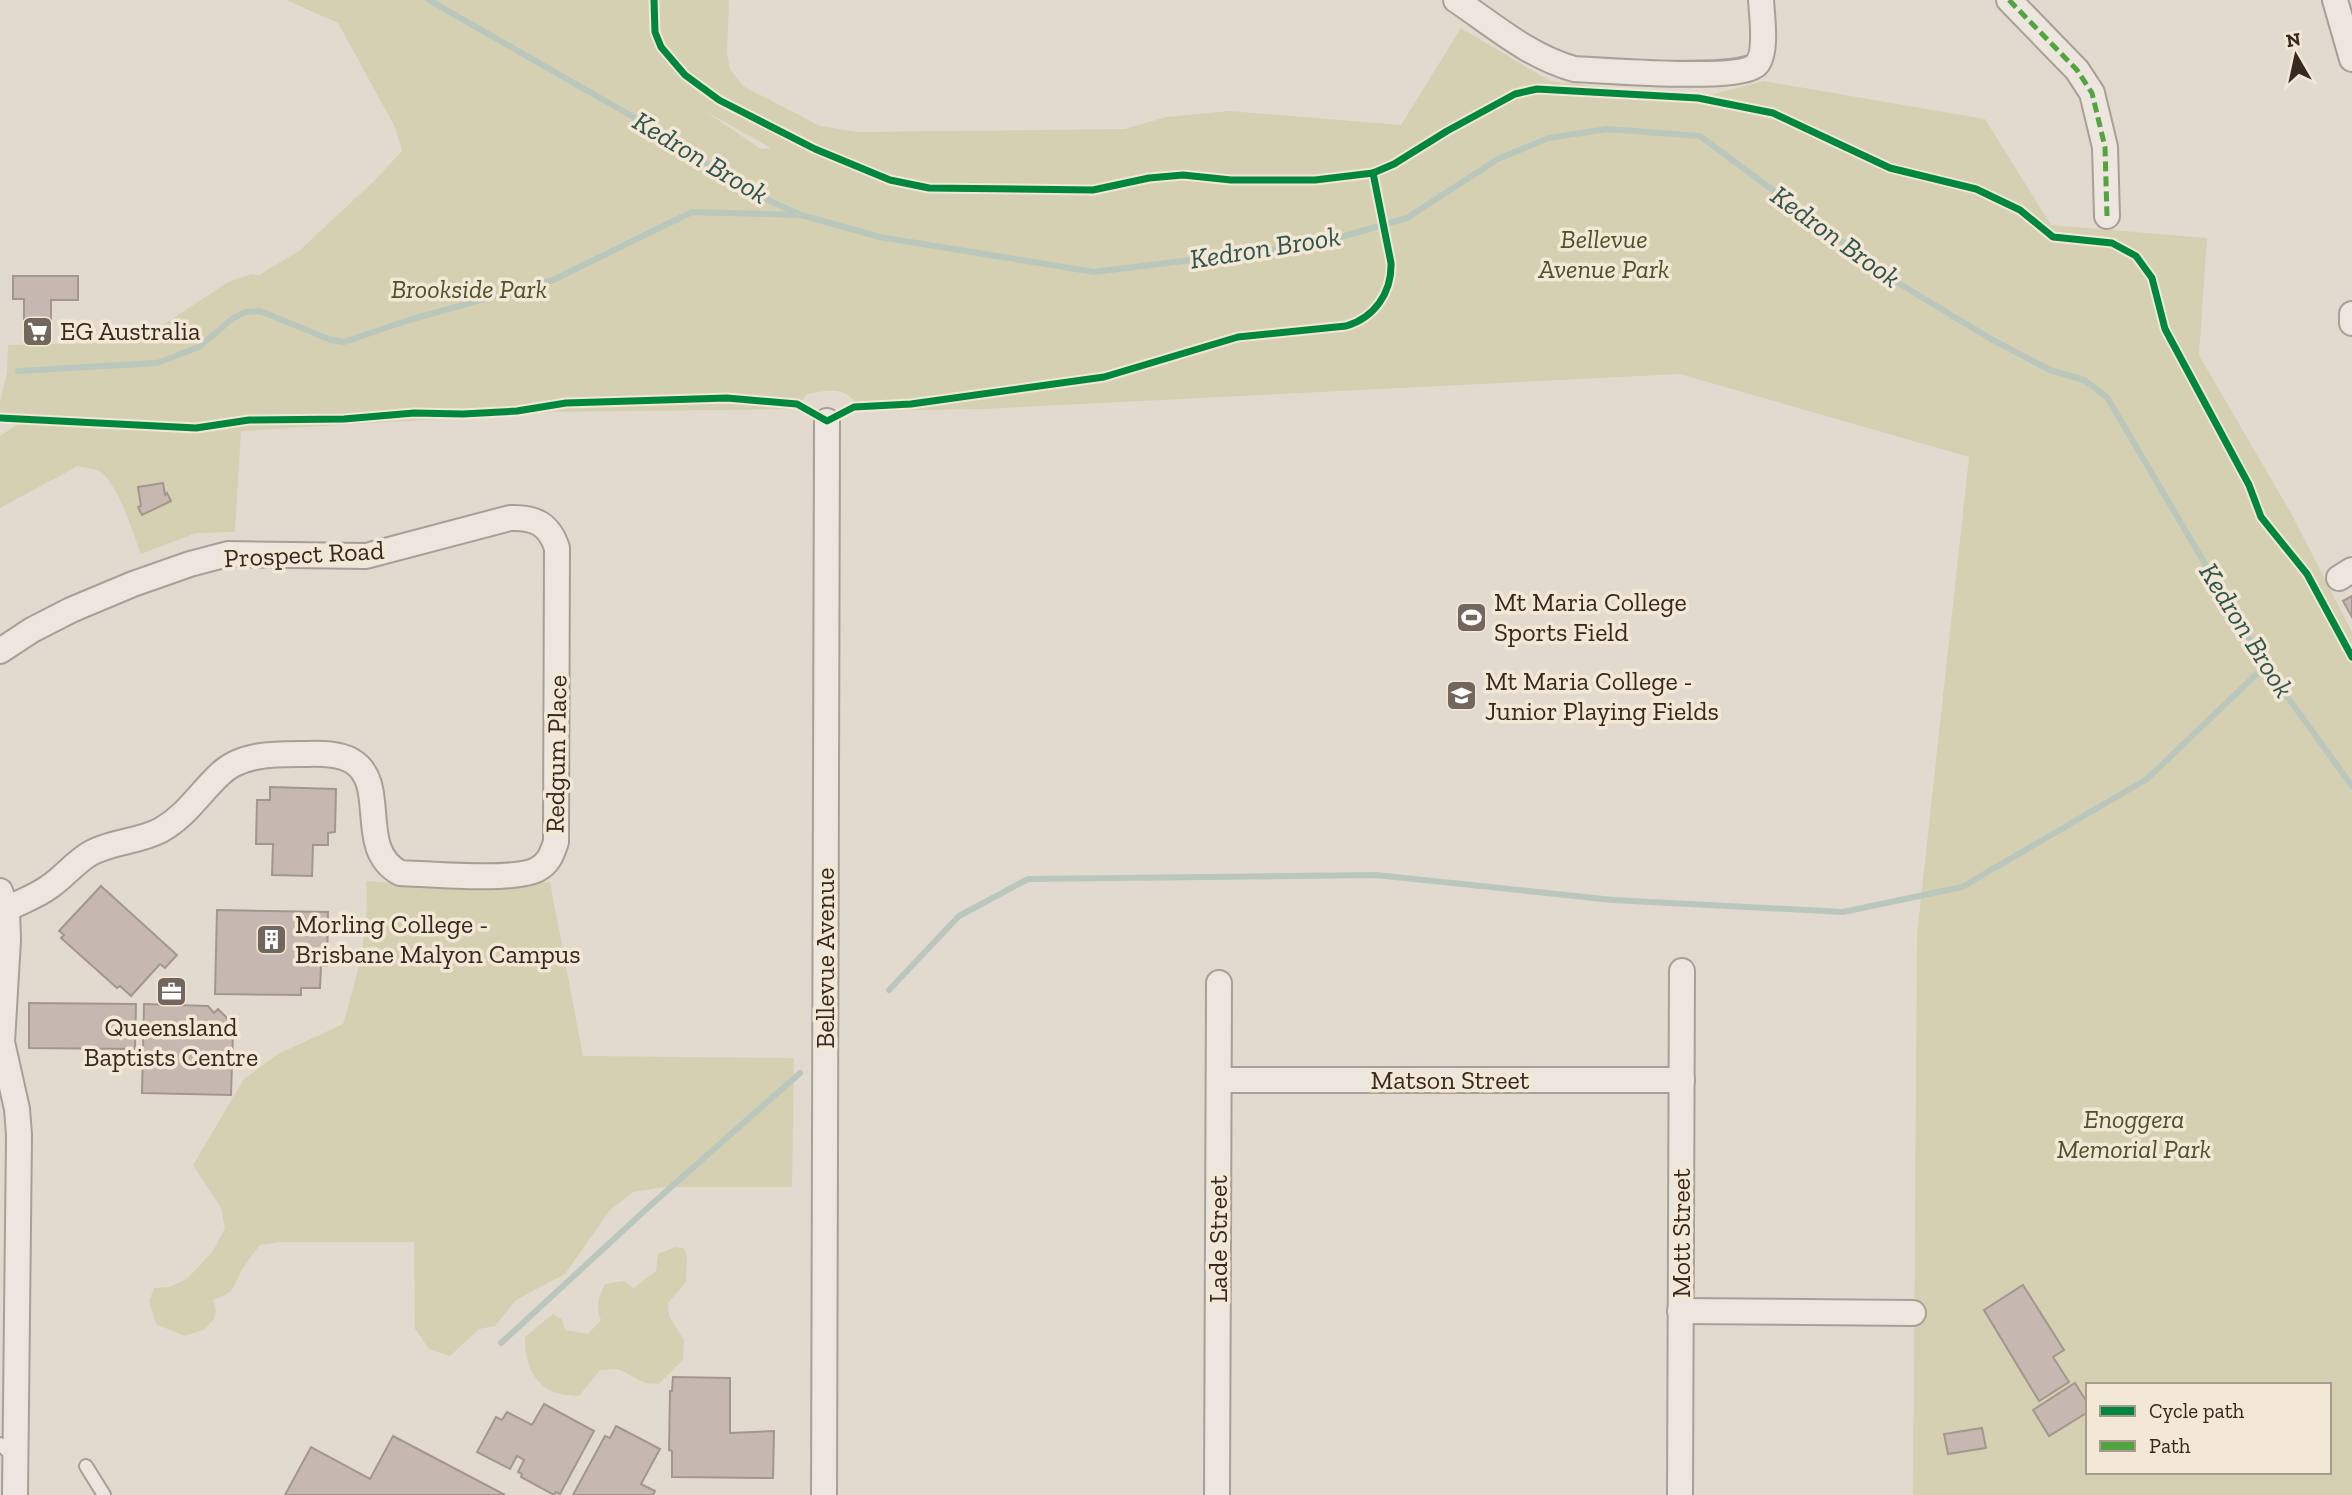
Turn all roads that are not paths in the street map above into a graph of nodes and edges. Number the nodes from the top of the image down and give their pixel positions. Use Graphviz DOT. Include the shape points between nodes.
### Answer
graph roads {
  1 [pos="1456,0"];
  2 [pos="1761,0"];
  3 [pos="2009,0"];
  4 [pos="2335,0"];
  5 [pos="2352,59"];
  6 [pos="2107,216"];
  7 [pos="2352,314"];
  8 [pos="2352,323"];
  9 [pos="827,421"];
  10 [pos="540,521"];
  11 [pos="0,651"];
  12 [pos="3,900"];
  13 [pos="1682,971"];
  14 [pos="1219,983"];
  15 [pos="1219,1080"];
  16 [pos="1682,1080"];
  17 [pos="1681,1311"];
  18 [pos="1913,1313"];
  19 [pos="8,1451"];
  20 [pos="86,1466"];
  21 [pos="15,1495"];
  22 [pos="104,1495"];
  23 [pos="824,1495"];
  24 [pos="1217,1495"];
  25 [pos="1680,1495"];
  1 -- 2 [label="street" via="1541,57 1574,69 1701,74 1745,72 1759,62"];
  3 -- 6 [label="street" via="2077,70 2092,93 2105,147"];
  4 -- 5 [label="street"];
  7 -- 8 [label="street"];
  9 -- 23 [label="street, Bellevue Avenue"];
  10 -- 11 [label="street, Prospect Road" via="510,518 366,556 228,554 133,584 71,610"];
  10 -- 12 [label="street, Redgum Place" via="552,533 557,548 556,842 551,857 536,870 510,875 400,873 382,857 369,783 353,762 334,754 272,754 237,763 220,773 176,821 141,839 89,854 49,888"];
  12 -- 19 [label="street" via="8,940 2,1042 19,1135"];
  13 -- 16 [label="street, Mott Street"];
  14 -- 15 [label="street, Lade Street"];
  15 -- 16 [label="street, Matson Street"];
  15 -- 24 [label="street, Lade Street"];
  16 -- 17 [label="street, Mott Street"];
  17 -- 18 [label="street"];
  17 -- 25 [label="street, Mott Street"];
  19 -- 21 [label="street"];
  20 -- 22 [label="lane"];
}
